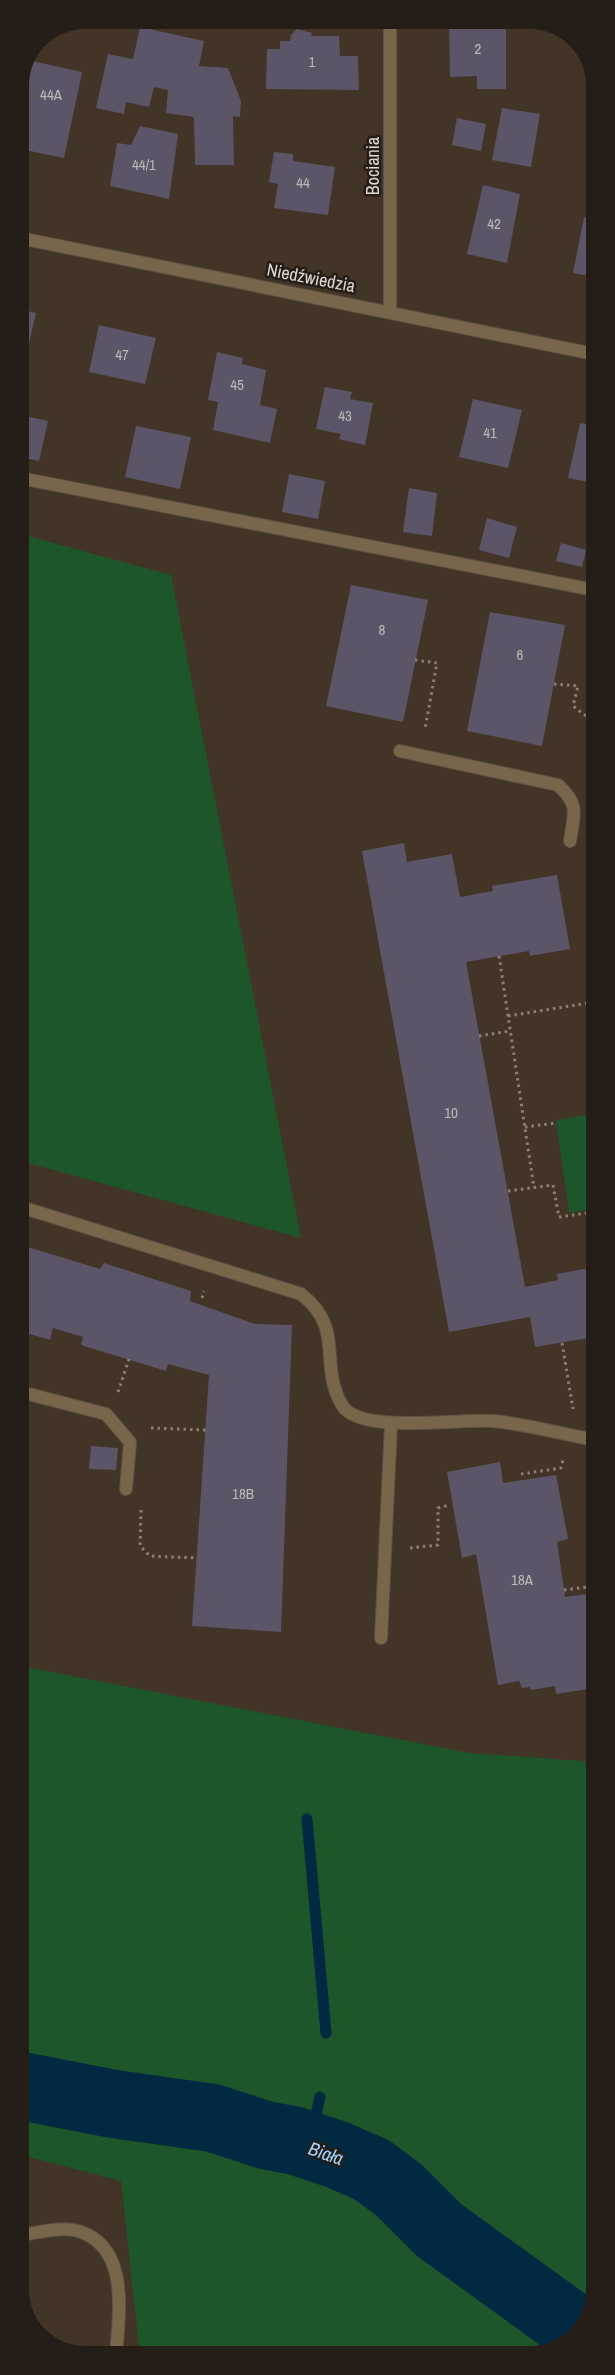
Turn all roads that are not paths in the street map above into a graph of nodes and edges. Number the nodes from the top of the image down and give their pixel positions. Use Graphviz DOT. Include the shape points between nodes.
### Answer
graph roads {
  1 [pos="390,29"];
  2 [pos="29,240"];
  3 [pos="390,312"];
  4 [pos="586,352"];
  5 [pos="29,480"];
  6 [pos="586,588"];
  7 [pos="400,751"];
  8 [pos="570,841"];
  9 [pos="29,1209"];
  10 [pos="29,1394"];
  11 [pos="391,1424"];
  12 [pos="586,1438"];
  13 [pos="126,1489"];
  14 [pos="381,1638"];
  15 [pos="29,2234"];
  16 [pos="116,2346"];
  1 -- 3 [label="street, Bociania"];
  2 -- 3 [label="street, Niedźwiedzia"];
  3 -- 4 [label="street, Niedźwiedzia"];
  5 -- 6 [label="street"];
  7 -- 8 [label="street" via="558,785 572,797 575,811"];
  9 -- 11 [label="street" via="301,1294 316,1306 328,1332 333,1382 342,1407 358,1417"];
  10 -- 13 [label="street" via="106,1414 130,1442"];
  11 -- 12 [label="street" via="493,1421"];
  11 -- 14 [label="street"];
  15 -- 16 [label="street" via="68,2229 79,2231 106,2248 119,2286"];
}
